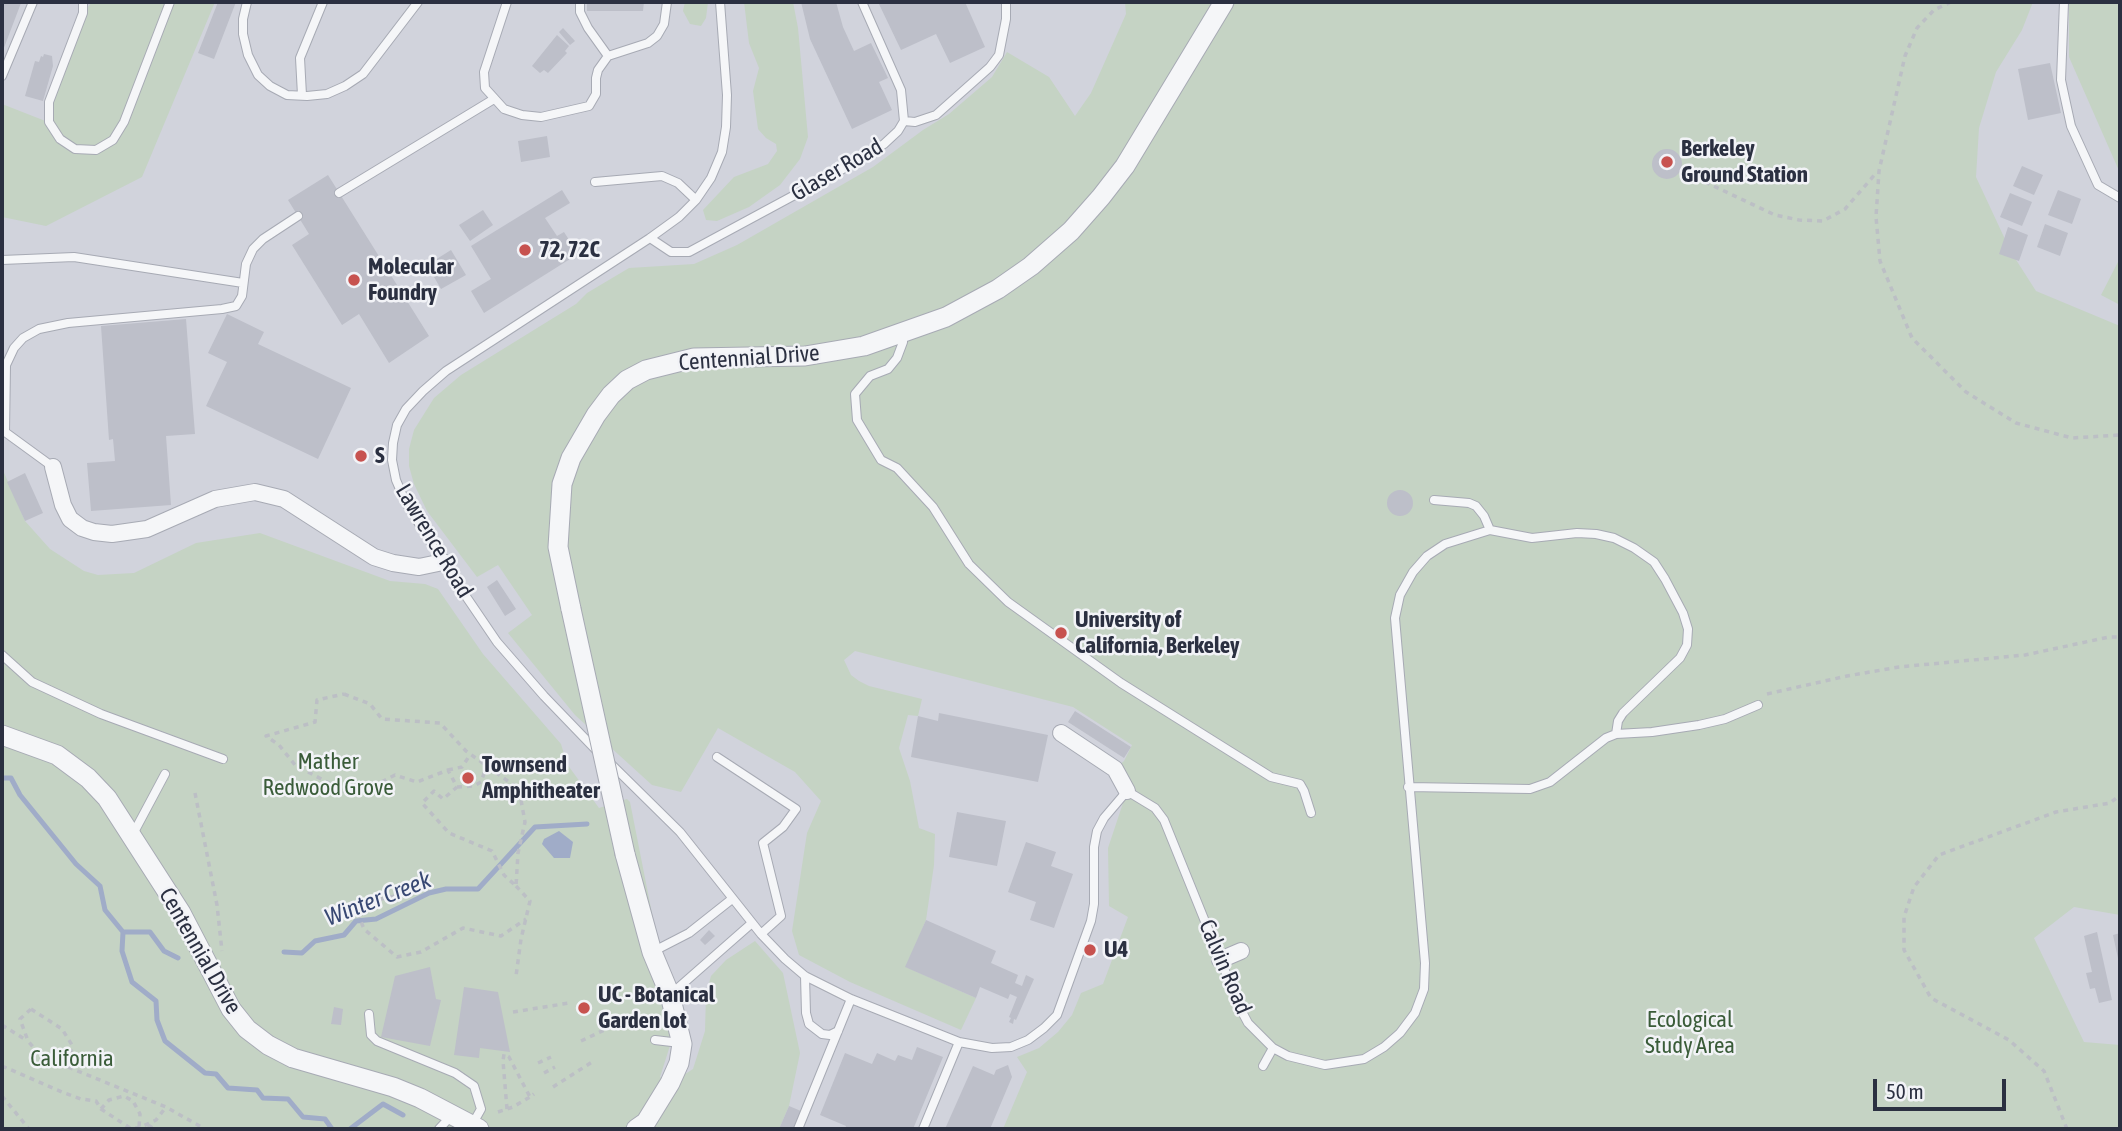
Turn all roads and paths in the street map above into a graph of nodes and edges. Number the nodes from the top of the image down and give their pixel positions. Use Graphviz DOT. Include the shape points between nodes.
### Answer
graph roads {
  1 [pos="33,2"];
  2 [pos="83,2"];
  3 [pos="170,2"];
  4 [pos="247,2"];
  5 [pos="323,2"];
  6 [pos="418,2"];
  7 [pos="507,2"];
  8 [pos="580,2"];
  9 [pos="667,2"];
  10 [pos="720,2"];
  11 [pos="862,2"];
  12 [pos="1006,2"];
  13 [pos="1224,2"];
  14 [pos="1951,2"];
  15 [pos="2064,2"];
  16 [pos="608,56"];
  17 [pos="2,76"];
  18 [pos="302,96"];
  19 [pos="494,99"];
  20 [pos="904,121"];
  21 [pos="1878,171"];
  22 [pos="595,182"];
  23 [pos="1705,182"];
  24 [pos="339,193"];
  25 [pos="2120,198"];
  26 [pos="696,200"];
  27 [pos="298,216"];
  28 [pos="650,238"];
  29 [pos="2,260"];
  30 [pos="243,283"];
  31 [pos="903,334"];
  32 [pos="2120,435"];
  33 [pos="52,467"];
  34 [pos="1434,500"];
  35 [pos="1490,530"];
  36 [pos="443,562"];
  37 [pos="2120,637"];
  38 [pos="2,655"];
  39 [pos="1767,694"];
  40 [pos="1758,705"];
  41 [pos="1061,733"];
  42 [pos="2,734"];
  43 [pos="1616,734"];
  44 [pos="471,754"];
  45 [pos="717,757"];
  46 [pos="223,759"];
  47 [pos="487,765"];
  48 [pos="448,770"];
  49 [pos="165,774"];
  50 [pos="457,787"];
  51 [pos="1408,787"];
  52 [pos="1127,791"];
  53 [pos="195,793"];
  54 [pos="2120,795"];
  55 [pos="1311,813"];
  56 [pos="132,837"];
  57 [pos="516,886"];
  58 [pos="404,894"];
  59 [pos="733,899"];
  60 [pos="526,919"];
  61 [pos="752,923"];
  62 [pos="761,934"];
  63 [pos="1241,951"];
  64 [pos="652,952"];
  65 [pos="222,953"];
  66 [pos="1220,960"];
  67 [pos="516,976"];
  68 [pos="805,976"];
  69 [pos="670,995"];
  70 [pos="851,999"];
  71 [pos="569,1003"];
  72 [pos="513,1012"];
  73 [pos="369,1014"];
  74 [pos="638,1014"];
  75 [pos="2,1025"];
  76 [pos="838,1031"];
  77 [pos="655,1040"];
  78 [pos="28,1041"];
  79 [pos="581,1041"];
  80 [pos="959,1042"];
  81 [pos="682,1044"];
  82 [pos="1273,1048"];
  83 [pos="551,1057"];
  84 [pos="592,1062"];
  85 [pos="538,1063"];
  86 [pos="2,1066"];
  87 [pos="1263,1066"];
  88 [pos="68,1067"];
  89 [pos="555,1067"];
  90 [pos="544,1073"];
  91 [pos="553,1087"];
  92 [pos="2,1096"];
  93 [pos="166,1107"];
  94 [pos="101,1109"];
  95 [pos="507,1109"];
  96 [pos="498,1112"];
  97 [pos="445,1122"];
  98 [pos="196,1124"];
  99 [pos="148,1125"];
  100 [pos="475,1127"];
  101 [pos="29,1129"];
  102 [pos="139,1129"];
  103 [pos="154,1129"];
  104 [pos="192,1129"];
  105 [pos="205,1129"];
  106 [pos="636,1129"];
  107 [pos="798,1129"];
  108 [pos="923,1129"];
  109 [pos="2067,1129"];
  1 -- 17 [label="lane"];
  2 -- 3 [label="lane" via="83,13 49,102 49,122 60,139 75,149 96,150 113,140 124,122"];
  4 -- 18 [label="lane" via="243,34 258,75 287,95"];
  5 -- 18 [label="lane" via="300,58"];
  6 -- 18 [label="lane" via="363,74 327,94"];
  7 -- 19 [label="lane" via="484,72 485,88"];
  8 -- 16 [label="lane" via="588,28"];
  9 -- 16 [label="lane" via="657,36"];
  10 -- 26 [label="lane, Lawrence Road" via="726,127 722,152"];
  11 -- 20 [label="lane, Glaser Road" via="896,76"];
  12 -- 20 [label="lane" via="1004,38 990,67 936,115"];
  13 -- 31 [label="street, Centennial Drive" via="1125,166 1071,231 998,289"];
  14 -- 21 [label="path" via="1934,10 1917,28 1905,56"];
  15 -- 25 [label="lane" via="2061,80 2071,126 2098,185"];
  16 -- 19 [label="lane" via="598,69 594,99 582,109 541,117 522,115 504,109"];
  19 -- 24 [label="lane"];
  20 -- 28 [label="lane, Glaser Road" via="884,144 842,170 689,252 671,252"];
  21 -- 23 [label="path" via="1845,209 1823,221 1775,215"];
  21 -- 32 [label="path" via="1875,217 1880,261 1912,338 1966,392 2016,423 2072,438"];
  22 -- 26 [label="lane" via="662,176 678,183"];
  26 -- 28 [label="lane, Lawrence Road"];
  27 -- 30 [label="lane" via="253,249"];
  28 -- 36 [label="lane, Lawrence Road" via="446,372 406,409 393,443 396,480"];
  29 -- 30 [label="lane" via="74,257"];
  30 -- 33 [label="lane" via="236,306 68,323 23,338 6,365 5,432"];
  31 -- 55 [label="lane" via="897,358 888,369 870,376 855,394 857,420 881,460 897,468 933,507 969,564 1008,602 1121,683 1271,777 1300,785"];
  31 -- 64 [label="street, Centennial Drive, bridge" via="805,356 694,358 646,370 611,395 571,458 562,484 558,547 625,853"];
  33 -- 36 [label="street" via="70,519 94,532 147,529 215,499 255,492 284,499 374,557 419,567"];
  34 -- 35 [label="lane" via="1476,506"];
  35 -- 43 [label="lane, Calvin Road" via="1532,538 1577,533 1614,538 1654,562 1665,579 1683,613 1687,645 1680,659 1623,713"];
  35 -- 51 [label="lane, Calvin Road" via="1445,544 1427,556 1400,595 1395,628"];
  36 -- 59 [label="lane, Lawrence Road" via="497,642 573,727 680,832"];
  37 -- 39 [label="path" via="2025,654 1873,671"];
  38 -- 46 [label="lane" via="33,682 78,704"];
  40 -- 43 [label="lane" via="1699,725"];
  41 -- 52 [label="street" via="1115,769"];
  42 -- 56 [label="street, Centennial Drive" via="57,755 88,778"];
  43 -- 51 [label="lane" via="1599,741 1550,782 1530,789"];
  44 -- 47 [label="path"];
  44 -- 48 [label="path" via="462,767"];
  44 -- 48 [label="path" via="439,723 382,719 369,704 344,694 317,700 314,722 266,736 295,765 344,791 374,786 395,775 417,782"];
  45 -- 62 [label="lane" via="796,809 763,843 781,916"];
  47 -- 50 [label="path" via="481,782"];
  47 -- 57 [label="path" via="519,789 525,822"];
  48 -- 50 [label="path"];
  49 -- 56 [label="lane"];
  50 -- 57 [label="path" via="443,799 434,791 422,803 449,833 492,850"];
  51 -- 82 [label="lane, Calvin Road" via="1425,963 1424,989 1415,1013 1384,1048 1364,1059 1325,1065"];
  52 -- 66 [label="lane, Calvin Road" via="1156,808 1164,820"];
  52 -- 80 [label="lane" via="1097,831 1091,921 1057,1014 1028,1040 1011,1046"];
  53 -- 65 [label="path"];
  54 -- 109 [label="path" via="2110,803 2056,813 1939,855 1914,887 1904,917 1904,950 1931,998 2009,1040 2045,1071"];
  56 -- 97 [label="street, Centennial Drive" via="247,1029 293,1058 420,1098"];
  57 -- 60 [label="path" via="530,901"];
  58 -- 60 [label="path" via="381,899 358,914 364,929 397,957 421,952 463,928 500,936"];
  59 -- 61 [label="lane, Lawrence Road"];
  59 -- 64 [label="lane" via="689,933"];
  60 -- 67 [label="path"];
  61 -- 62 [label="lane"];
  61 -- 69 [label="lane"];
  62 -- 68 [label="lane"];
  63 -- 66 [label="street"];
  64 -- 69 [label="street, Centennial Drive"];
  66 -- 82 [label="lane, Calvin Road" via="1248,1023"];
  68 -- 70 [label="lane"];
  68 -- 76 [label="lane" via="809,1024 822,1034"];
  69 -- 81 [label="street, Centennial Drive"];
  70 -- 76 [label="lane"];
  70 -- 80 [label="lane"];
  71 -- 72 [label="path"];
  73 -- 100 [label="lane" via="371,1035 377,1041 455,1073 474,1086 481,1109"];
  74 -- 79 [label="path"];
  75 -- 78 [label="path"];
  76 -- 107 [label="lane"];
  77 -- 81 [label="lane"];
  78 -- 88 [label="path" via="40,1055"];
  78 -- 88 [label="path" via="20,1019 31,1009 62,1029 72,1045"];
  80 -- 108 [label="lane"];
  81 -- 106 [label="street, Centennial Drive" via="670,1083 653,1112"];
  82 -- 87 [label="lane"];
  83 -- 85 [label="path"];
  84 -- 91 [label="path"];
  86 -- 94 [label="path" via="96,1101"];
  88 -- 93 [label="path"];
  89 -- 90 [label="path"];
  92 -- 101 [label="path"];
  93 -- 98 [label="path"];
  93 -- 99 [label="path"];
  94 -- 102 [label="path"];
  94 -- 102 [label="path" via="109,1100 124,1096 140,1114"];
  95 -- 95 [label="path" via="532,1095 504,1054 503,1061"];
  95 -- 96 [label="path"];
  97 -- 100 [label="street, Centennial Drive"];
  98 -- 104 [label="path"];
  98 -- 105 [label="path"];
  99 -- 102 [label="path"];
  99 -- 103 [label="path"];
}
